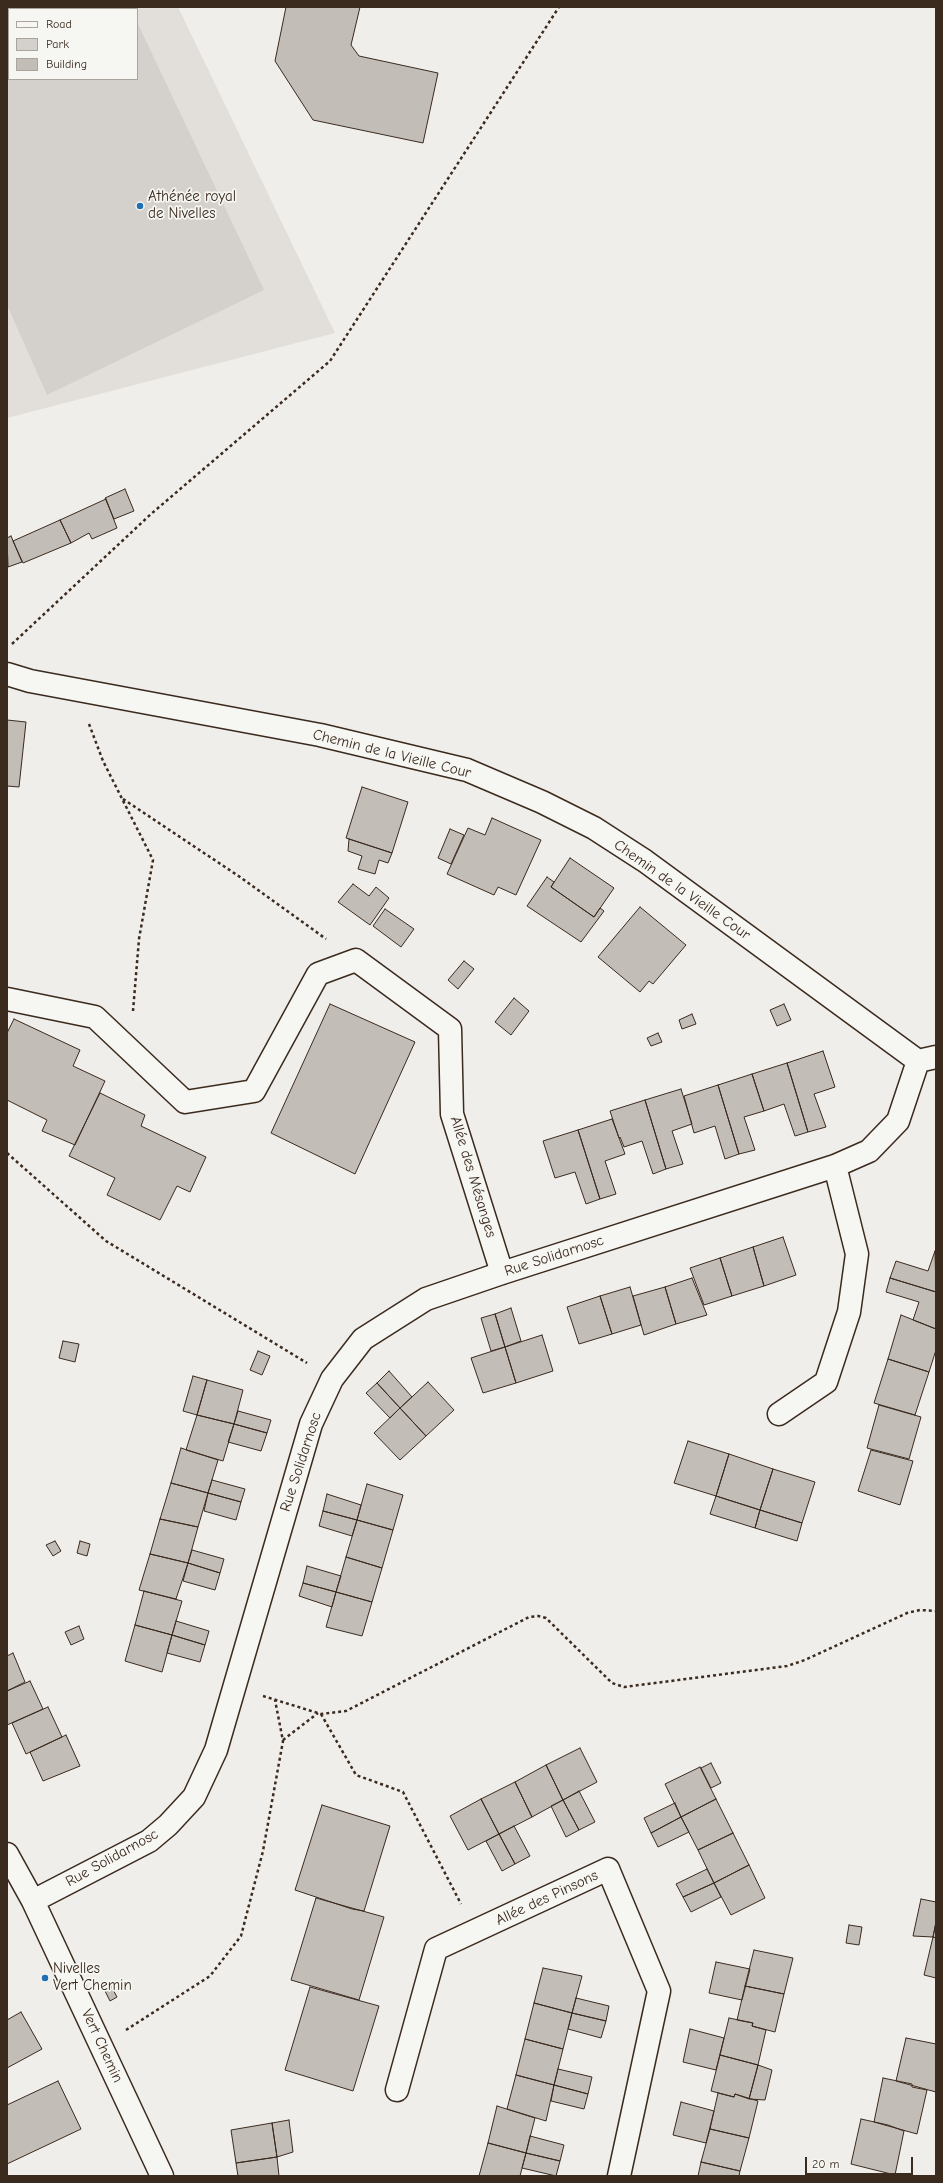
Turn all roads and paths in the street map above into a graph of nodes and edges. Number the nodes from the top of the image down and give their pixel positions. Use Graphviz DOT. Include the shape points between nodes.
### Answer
graph roads {
  1 [pos="559,7"];
  2 [pos="7,649"];
  3 [pos="7,674"];
  4 [pos="77,689"];
  5 [pos="122,799"];
  6 [pos="356,960"];
  7 [pos="7,999"];
  8 [pos="130,1050"];
  9 [pos="927,1059"];
  10 [pos="7,1153"];
  11 [pos="835,1166"];
  12 [pos="502,1273"];
  13 [pos="332,1379"];
  14 [pos="779,1414"];
  15 [pos="936,1611"];
  16 [pos="233,1687"];
  17 [pos="275,1700"];
  18 [pos="320,1714"];
  19 [pos="283,1741"];
  20 [pos="7,1854"];
  21 [pos="33,1901"];
  22 [pos="474,1931"];
  23 [pos="102,2045"];
  24 [pos="397,2090"];
  25 [pos="162,2176"];
  26 [pos="619,2176"];
  1 -- 2 [label="path" via="330,360 150,514"];
  3 -- 4 [label="street, Chemin de la Vieille Cour" via="30,681"];
  4 -- 5 [label="path" via="102,761"];
  4 -- 9 [label="street, Chemin de la Vieille Cour" via="320,735 430,760 466,770 542,802 594,828 645,861"];
  5 -- 6 [label="path" via="240,877"];
  5 -- 8 [label="path" via="153,860 140,939"];
  6 -- 8 [label="street" via="318,974 254,1091 185,1102"];
  6 -- 12 [label="street, Allée des Mésanges" via="450,1029 452,1114"];
  7 -- 8 [label="street" via="94,1017"];
  9 -- 11 [label="street, Rue Solidarnosc" via="898,1122 869,1151"];
  10 -- 13 [label="path" via="106,1241"];
  11 -- 12 [label="street, Rue Solidarnosc"];
  11 -- 14 [label="street" via="857,1254 849,1312 826,1382"];
  12 -- 13 [label="street, Rue Solidarnosc" via="426,1299 402,1313 363,1339"];
  13 -- 16 [label="street, Rue Solidarnosc" via="311,1424"];
  15 -- 18 [label="path" via="920,1610 907,1613 787,1666 624,1687 612,1683 546,1618 529,1617 361,1705 346,1711"];
  16 -- 17 [label="path"];
  16 -- 21 [label="street, Rue Solidarnosc" via="216,1750 197,1791 168,1825 149,1841"];
  17 -- 18 [label="path"];
  17 -- 19 [label="path"];
  18 -- 19 [label="path"];
  18 -- 22 [label="path" via="356,1775 403,1792"];
  19 -- 23 [label="path" via="263,1851 241,1936 210,1976"];
  20 -- 21 [label="street, Vert Chemin"];
  21 -- 23 [label="street, Vert Chemin"];
  22 -- 24 [label="street, Allée des Pinsons" via="436,1949"];
  22 -- 26 [label="street, Allée des Pinsons" via="608,1869 659,1991"];
  23 -- 25 [label="street, Vert Chemin"];
}
